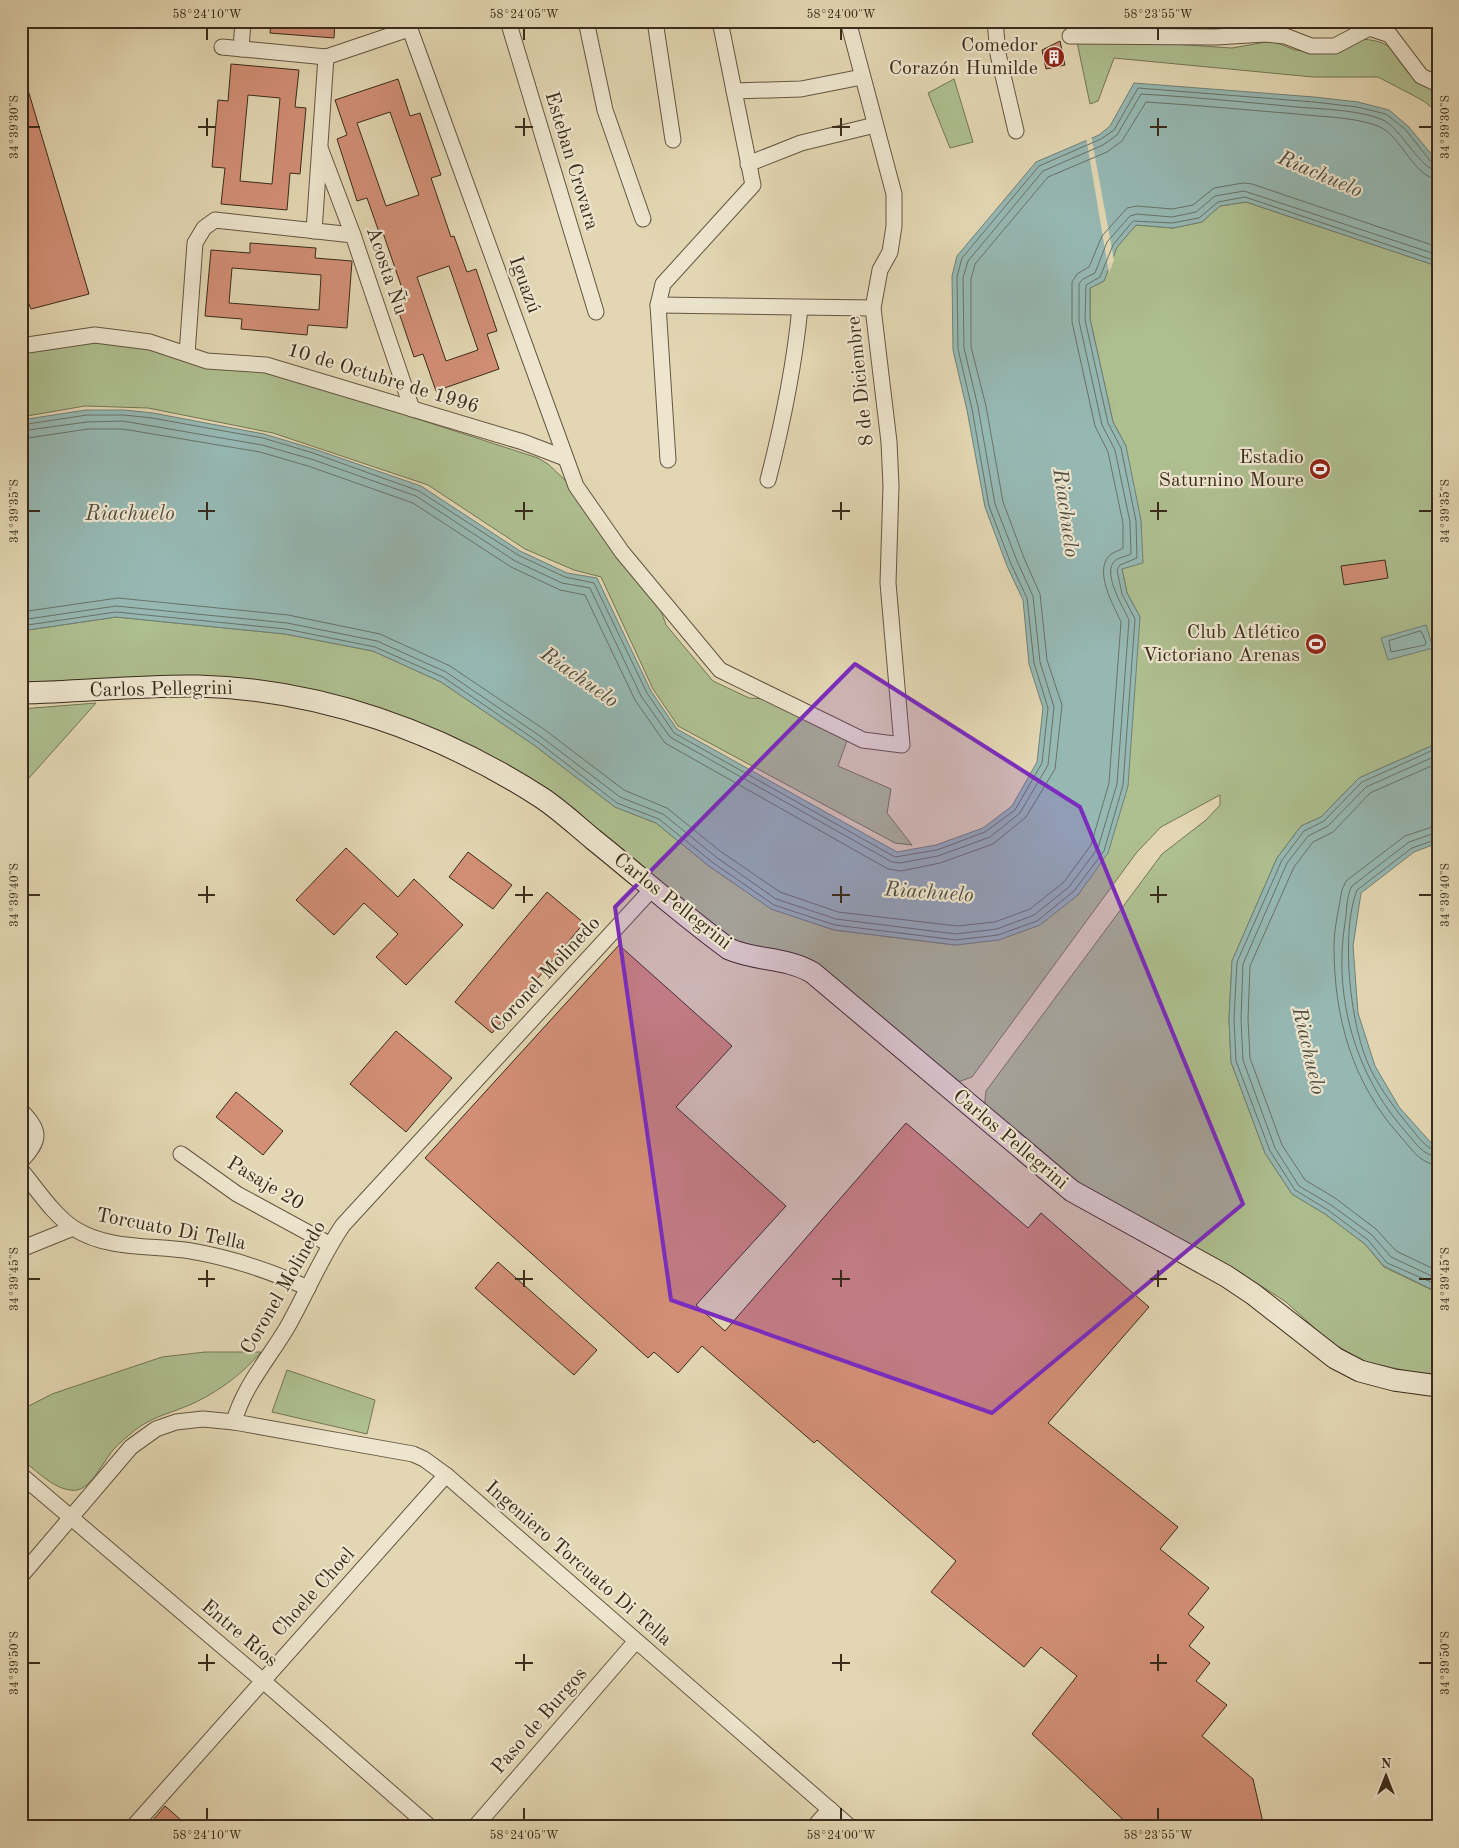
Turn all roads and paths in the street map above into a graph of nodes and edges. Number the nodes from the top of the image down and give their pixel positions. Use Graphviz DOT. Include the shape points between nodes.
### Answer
graph roads {
  1 [pos="243,21"];
  2 [pos="508,21"];
  3 [pos="586,21"];
  4 [pos="655,21"];
  5 [pos="720,21"];
  6 [pos="848,21"];
  7 [pos="995,21"];
  8 [pos="408,25"];
  9 [pos="1070,36"];
  10 [pos="222,47"];
  11 [pos="241,49"];
  12 [pos="326,56"];
  13 [pos="862,77"];
  14 [pos="1438,84"];
  15 [pos="734,91"];
  16 [pos="875,125"];
  17 [pos="1016,131"];
  18 [pos="673,140"];
  19 [pos="320,148"];
  20 [pos="748,164"];
  21 [pos="643,219"];
  22 [pos="314,231"];
  23 [pos="353,235"];
  24 [pos="658,305"];
  25 [pos="800,308"];
  26 [pos="873,308"];
  27 [pos="596,312"];
  28 [pos="21,346"];
  29 [pos="187,354"];
  30 [pos="412,409"];
  31 [pos="565,458"];
  32 [pos="668,460"];
  33 [pos="768,480"];
  34 [pos="21,693"];
  35 [pos="902,745"];
  36 [pos="653,888"];
  37 [pos="24,1114"];
  38 [pos="182,1154"];
  39 [pos="21,1161"];
  40 [pos="21,1170"];
  41 [pos="73,1228"];
  42 [pos="329,1244"];
  43 [pos="21,1249"];
  44 [pos="308,1288"];
  45 [pos="1438,1386"];
  46 [pos="234,1422"];
  47 [pos="21,1475"];
  48 [pos="446,1475"];
  49 [pos="72,1518"];
  50 [pos="21,1576"];
  51 [pos="636,1641"];
  52 [pos="262,1680"];
  53 [pos="830,1809"];
  54 [pos="133,1827"];
  55 [pos="430,1827"];
  56 [pos="475,1827"];
  57 [pos="814,1827"];
  58 [pos="850,1827"];
  1 -- 11 [label="street"];
  2 -- 27 [label="street, Esteban Crovara"];
  3 -- 21 [label="street" via="605,110"];
  4 -- 18 [label="street"];
  5 -- 15 [label="street"];
  6 -- 13 [label="street, 8 de Diciembre"];
  7 -- 17 [label="street" via="998,54"];
  8 -- 12 [label="street"];
  8 -- 31 [label="street, Iguazú"];
  9 -- 14 [label="street" via="1265,34 1285,36 1312,46 1335,46 1369,28 1390,35 1421,76"];
  10 -- 11 [label="street"];
  11 -- 12 [label="street"];
  12 -- 19 [label="street, Acosta Ñu"];
  13 -- 15 [label="street" via="801,89"];
  13 -- 16 [label="street, 8 de Diciembre"];
  15 -- 20 [label="street"];
  16 -- 20 [label="street" via="801,143"];
  16 -- 26 [label="street, 8 de Diciembre" via="894,194 894,226 890,252 880,270"];
  19 -- 22 [label="street, Acosta Ñu"];
  19 -- 23 [label="street, Acosta Ñu"];
  20 -- 24 [label="street" via="753,185 664,284"];
  22 -- 23 [label="street"];
  22 -- 29 [label="street" via="215,220 204,228 195,243"];
  23 -- 30 [label="street, Acosta Ñu"];
  24 -- 25 [label="street"];
  24 -- 32 [label="street"];
  25 -- 26 [label="street"];
  25 -- 33 [label="street" via="787,406"];
  26 -- 35 [label="street, 8 de Diciembre" via="889,442 888,583"];
  28 -- 29 [label="street, 10 de Octubre de 1996" via="95,335 150,342"];
  29 -- 30 [label="street, 10 de Octubre de 1996" via="207,361 266,365"];
  30 -- 31 [label="street, 10 de Octubre de 1996"];
  31 -- 35 [label="street, Iguazú" via="576,486 622,552 720,670 863,740"];
  34 -- 36 [label="street, Carlos Pellegrini" via="198,686 261,692 350,710 421,733 482,762 544,800"];
  36 -- 42 [label="street, Coronel Molinedo" via="389,1174"];
  36 -- 45 [label="street, Carlos Pellegrini" via="728,949 799,965 813,973 1072,1191 1226,1276 1336,1358 1360,1371"];
  37 -- 39 [label="street" via="34,1125 36,1140"];
  38 -- 42 [label="street, Pasaje 20" via="237,1194"];
  40 -- 41 [label="street, Torcuato Di Tella"];
  41 -- 43 [label="street"];
  41 -- 44 [label="street, Torcuato Di Tella" via="103,1241 170,1248 228,1259 278,1274"];
  42 -- 44 [label="street, Coronel Molinedo"];
  44 -- 46 [label="street, Coronel Molinedo" via="273,1352 244,1394"];
  46 -- 48 [label="street, Ingeniero Torcuato Di Tella" via="406,1452 424,1459"];
  46 -- 49 [label="street" via="194,1420 156,1429 123,1455"];
  47 -- 49 [label="street, Entre Ríos"];
  48 -- 51 [label="street, Ingeniero Torcuato Di Tella"];
  48 -- 52 [label="street, Choele Choel"];
  49 -- 50 [label="street"];
  49 -- 52 [label="street, Entre Ríos"];
  51 -- 53 [label="street, Ingeniero Torcuato Di Tella"];
  51 -- 56 [label="street, Paso de Burgos"];
  52 -- 54 [label="street, Choele Choel"];
  52 -- 55 [label="street, Entre Ríos"];
  53 -- 57 [label="street"];
  53 -- 58 [label="street, Ingeniero Torcuato Di Tella"];
}
